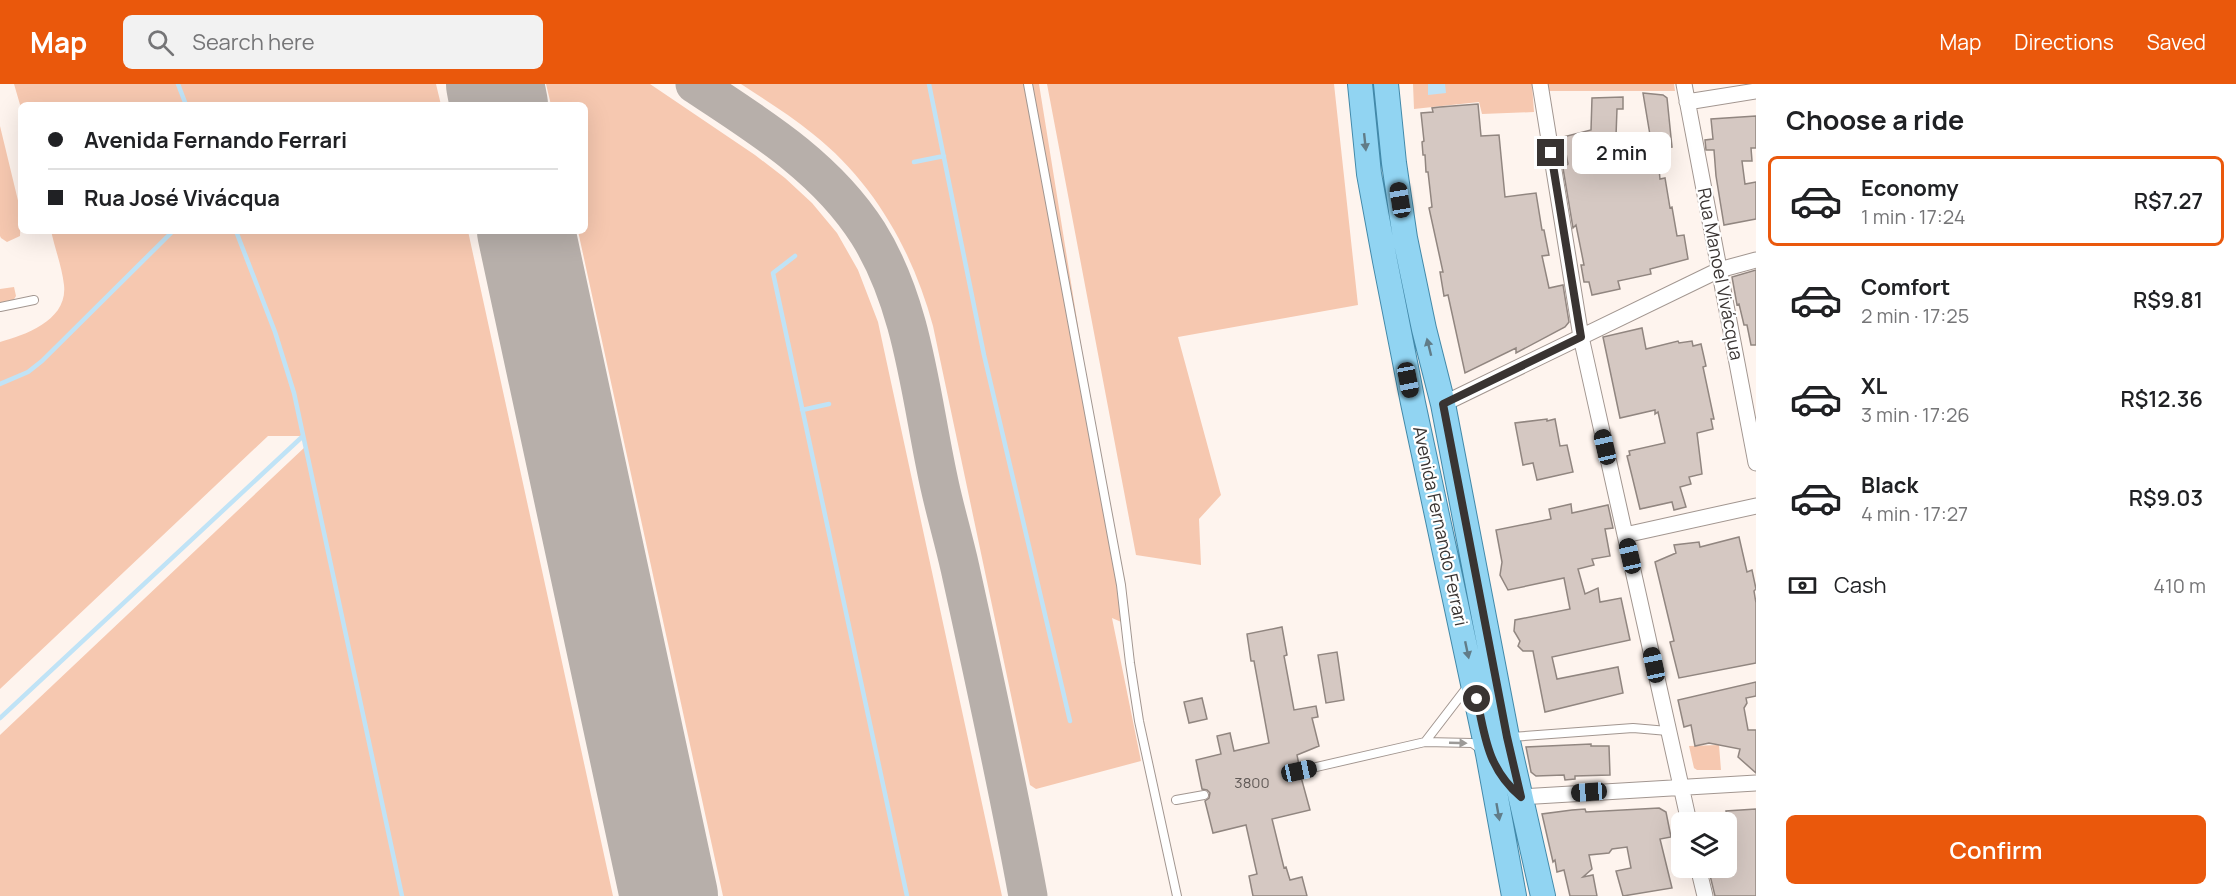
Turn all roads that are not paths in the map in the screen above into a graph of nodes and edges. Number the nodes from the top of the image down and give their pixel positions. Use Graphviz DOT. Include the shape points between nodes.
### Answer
graph roads {
  1 [pos="1028,84"];
  2 [pos="1360,84"];
  3 [pos="1386,84"];
  4 [pos="1540,84"];
  5 [pos="1684,84"];
  6 [pos="1756,91"];
  7 [pos="1687,102"];
  8 [pos="1756,260"];
  9 [pos="1719,270"];
  10 [pos="34,300"];
  11 [pos="0,308"];
  12 [pos="1581,337"];
  13 [pos="1443,404"];
  14 [pos="1422,444"];
  15 [pos="1756,463"];
  16 [pos="1756,506"];
  17 [pos="1625,535"];
  18 [pos="1473,680"];
  19 [pos="1668,731"];
  20 [pos="1507,737"];
  21 [pos="1425,742"];
  22 [pos="1488,754"];
  23 [pos="1299,771"];
  24 [pos="1756,783"];
  25 [pos="1681,786"];
  26 [pos="1204,795"];
  27 [pos="1521,797"];
  28 [pos="1176,800"];
  29 [pos="1687,812"];
  30 [pos="1701,878"];
  31 [pos="1177,896"];
  32 [pos="1514,896"];
  33 [pos="1543,896"];
  34 [pos="1705,896"];
  1 -- 31 [label="lane" via="1121,585 1139,720"];
  2 -- 14 [label="main road, Avenida Fernando Ferrari, one-way" via="1369,174"];
  13 -- 3 [label="main road, Avenida Fernando Ferrari, one-way" via="1405,238"];
  4 -- 12 [label="street"];
  5 -- 7 [label="street, Rua Manoel Vivácqua"];
  6 -- 7 [label="street"];
  7 -- 9 [label="street, Rua Manoel Vivácqua"];
  8 -- 9 [label="street"];
  9 -- 12 [label="street"];
  9 -- 15 [label="street, Rua Manoel Vivácqua"];
  10 -- 11 [label="lane"];
  12 -- 13 [label="street"];
  12 -- 17 [label="street"];
  13 -- 14 [label="main road"];
  13 -- 20 [label="main road, Avenida Fernando Ferrari"];
  14 -- 18 [label="main road, Avenida Fernando Ferrari, one-way"];
  16 -- 17 [label="street"];
  17 -- 19 [label="street"];
  18 -- 21 [label="lane"];
  18 -- 22 [label="main road, Avenida Fernando Ferrari"];
  19 -- 20 [label="lane" via="1633,728"];
  19 -- 25 [label="street"];
  20 -- 27 [label="main road, Avenida Fernando Ferrari"];
  21 -- 22 [label="lane, one-way" via="1472,743"];
  21 -- 23 [label="lane"];
  22 -- 27 [label="main road" via="1510,788"];
  22 -- 32 [label="main road, Avenida Fernando Ferrari, one-way"];
  24 -- 25 [label="street"];
  25 -- 27 [label="street"];
  25 -- 29 [label="street"];
  26 -- 28 [label="lane"];
  27 -- 33 [label="main road, Avenida Fernando Ferrari"];
  30 -- 34 [label="street"];
}
